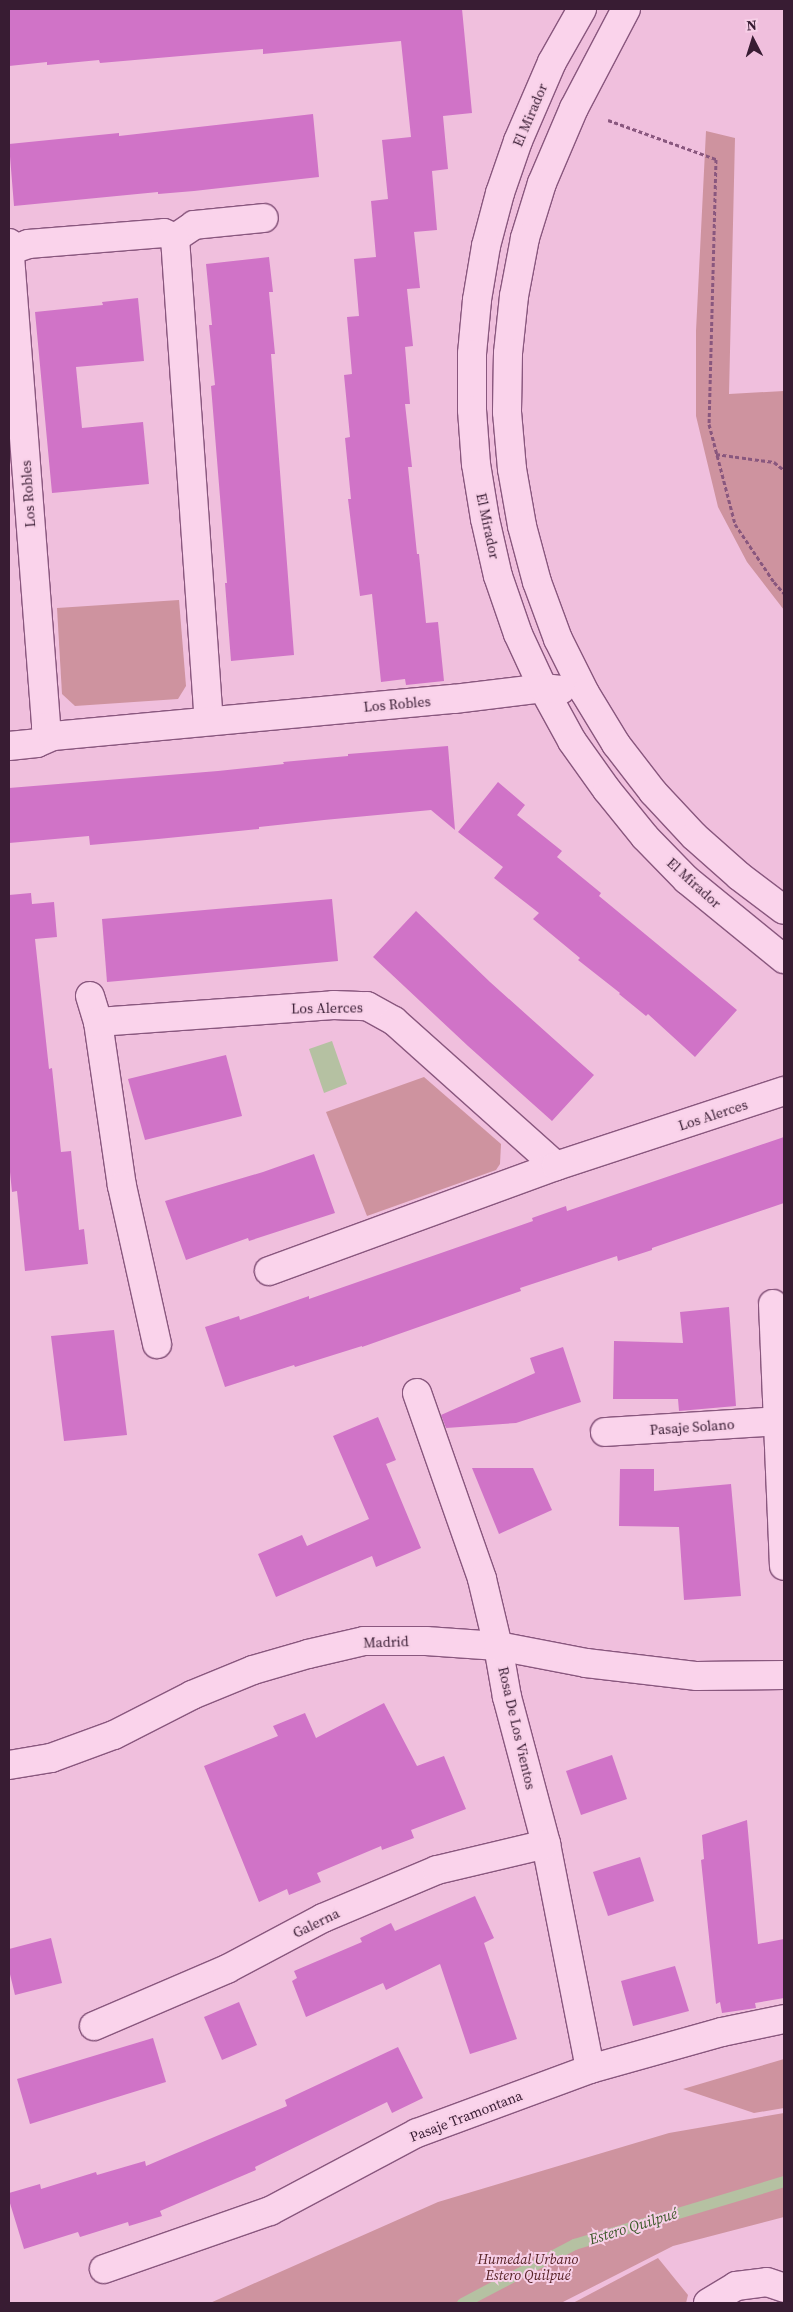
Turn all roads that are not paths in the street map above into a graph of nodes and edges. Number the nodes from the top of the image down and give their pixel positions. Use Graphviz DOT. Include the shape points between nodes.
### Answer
graph roads {
  1 [pos="582,9"];
  2 [pos="626,9"];
  3 [pos="264,218"];
  4 [pos="175,238"];
  5 [pos="10,246"];
  6 [pos="543,688"];
  7 [pos="585,693"];
  8 [pos="209,721"];
  9 [pos="53,736"];
  10 [pos="9,746"];
  11 [pos="784,910"];
  12 [pos="784,959"];
  13 [pos="90,996"];
  14 [pos="98,1022"];
  15 [pos="784,1091"];
  16 [pos="556,1166"];
  17 [pos="269,1271"];
  18 [pos="773,1304"];
  19 [pos="156,1344"];
  20 [pos="417,1393"];
  21 [pos="779,1421"];
  22 [pos="605,1432"];
  23 [pos="784,1566"];
  24 [pos="498,1646"];
  25 [pos="784,1674"];
  26 [pos="9,1765"];
  27 [pos="546,1844"];
  28 [pos="784,2019"];
  29 [pos="94,2026"];
  30 [pos="590,2069"];
  31 [pos="104,2268"];
  32 [pos="784,2288"];
  33 [pos="708,2303"];
  1 -- 6 [label="street, El Mirador" via="552,62 500,193 486,246 472,354 472,419 484,518 518,634"];
  2 -- 7 [label="street" via="574,108 542,183 525,238 508,353 507,412 520,517 537,582 558,639"];
  3 -- 4 [label="street" via="194,225"];
  4 -- 5 [label="street, Los Robles" via="164,233"];
  4 -- 8 [label="street"];
  5 -- 9 [label="street, Los Robles" via="46,727"];
  6 -- 7 [label="street, Los Robles"];
  6 -- 8 [label="street, Los Robles"];
  6 -- 12 [label="street, El Mirador" via="577,748 645,837 687,880"];
  7 -- 11 [label="street" via="616,744 653,792 694,836"];
  8 -- 9 [label="street, Los Robles"];
  9 -- 10 [label="street, Los Robles" via="36,743"];
  13 -- 14 [label="street"];
  14 -- 16 [label="street, Los Alerces" via="333,1005 367,1006 394,1021"];
  14 -- 19 [label="street" via="122,1186"];
  15 -- 16 [label="street, Los Alerces"];
  16 -- 17 [label="street, Los Alerces"];
  18 -- 21 [label="street"];
  20 -- 24 [label="street, Rosa De Los Vientos" via="482,1579"];
  21 -- 22 [label="street, Pasaje Solano"];
  21 -- 23 [label="street"];
  24 -- 25 [label="street, Madrid" via="586,1663 697,1676"];
  24 -- 26 [label="street, Madrid" via="426,1641 364,1642 308,1654 253,1670 192,1695 114,1735 51,1758"];
  24 -- 27 [label="street, Rosa De Los Vientos" via="507,1697"];
  27 -- 29 [label="street, Galerna" via="437,1870 323,1918 227,1969"];
  27 -- 30 [label="street, Rosa De Los Vientos"];
  28 -- 30 [label="street, Pasaje Tramontana" via="722,2032"];
  30 -- 31 [label="street, Pasaje Tramontana" via="417,2133 270,2211"];
  32 -- 33 [label="street" via="767,2282 736,2286"];
}
